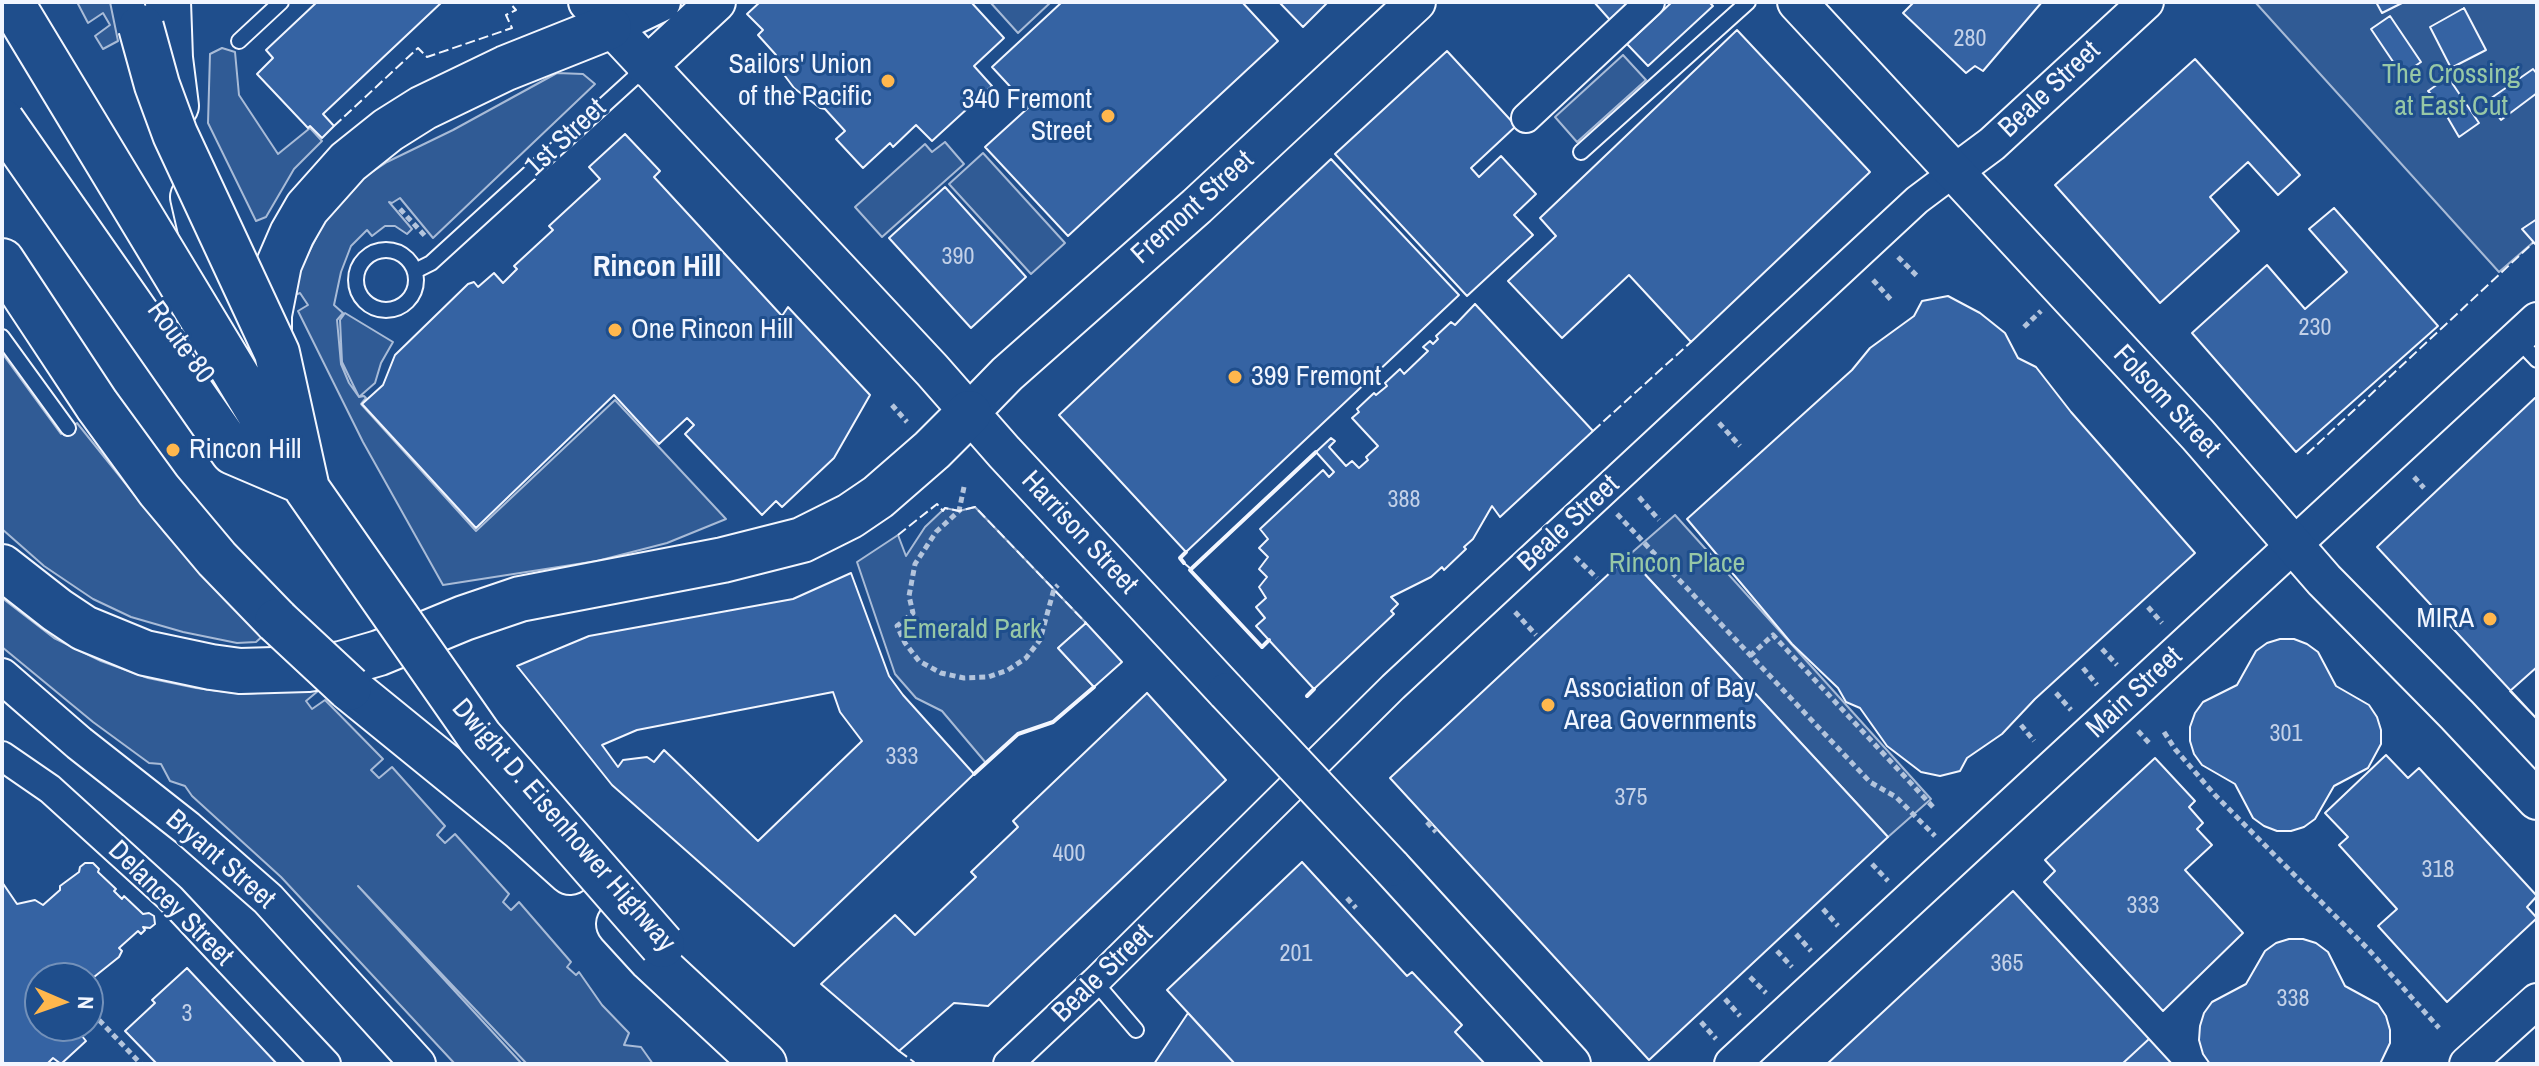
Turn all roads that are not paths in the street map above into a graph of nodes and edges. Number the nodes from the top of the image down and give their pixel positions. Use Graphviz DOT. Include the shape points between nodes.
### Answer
graph roads {
  1 [pos="11,2"];
  2 [pos="281,2"];
  3 [pos="661,2"];
  4 [pos="716,2"];
  5 [pos="1416,2"];
  6 [pos="1650,2"];
  7 [pos="1748,2"];
  8 [pos="1797,2"];
  9 [pos="2146,2"];
  10 [pos="147,11"];
  11 [pos="599,14"];
  12 [pos="239,41"];
  13 [pos="646,67"];
  14 [pos="2,95"];
  15 [pos="1526,118"];
  16 [pos="2,121"];
  17 [pos="1581,152"];
  18 [pos="1953,173"];
  19 [pos="2,261"];
  20 [pos="415,271"];
  21 [pos="2,337"];
  22 [pos="2530,339"];
  23 [pos="969,413"];
  24 [pos="68,428"];
  25 [pos="304,485"];
  26 [pos="2295,546"];
  27 [pos="2,567"];
  28 [pos="359,592"];
  29 [pos="2,676"];
  30 [pos="2,756"];
  31 [pos="2537,800"];
  32 [pos="570,872"];
  33 [pos="1095,982"];
  34 [pos="2537,1001"];
  35 [pos="1136,1030"];
  36 [pos="1727,1054"];
  37 [pos="326,1064"];
  38 [pos="418,1064"];
  39 [pos="764,1064"];
  40 [pos="787,1064"];
  41 [pos="1008,1064"];
  42 [pos="1571,1064"];
  43 [pos="2467,1064"];
  1 -- 25 [label="highway, Route 80, bridge"];
  2 -- 12 [label="lane"];
  3 -- 11 [label="main road"];
  4 -- 13 [label="main road, 1st Street"];
  5 -- 23 [label="main road, Fremont Street"];
  6 -- 15 [label="street"];
  7 -- 17 [label="lane"];
  8 -- 18 [label="main road, Folsom Street"];
  9 -- 18 [label="street, Beale Street" via="1992,144"];
  10 -- 25 [label="highway, bridge" via="157,85 175,134 277,353"];
  10 -- 28 [label="highway" via="170,58 204,245 247,375 299,487"];
  11 -- 13 [label="main road, Harrison Street"];
  11 -- 28 [label="highway" via="406,118 368,145 328,183 292,234 279,264 269,315 273,377 291,442"];
  13 -- 20 [label="lane, 1st Street" via="431,263"];
  13 -- 23 [label="main road, Harrison Street"];
  14 -- 28 [label="highway, Route 80"];
  16 -- 25 [label="highway, bridge" via="233,452"];
  18 -- 26 [label="main road, Folsom Street"];
  18 -- 33 [label="street, Beale Street" via="1917,200 1393,687"];
  19 -- 32 [label="highway, bridge" via="97,405 217,559 349,688"];
  20 -- 20 [label="lane" via="403,255 383,250 358,267 356,287 367,304 394,309 410,299"];
  21 -- 24 [label="lane"];
  22 -- 26 [label="street, Main Street"];
  23 -- 27 [label="highway" via="878,497 802,540 520,599 379,653 319,668 240,671 145,653 84,628"];
  23 -- 42 [label="main road, Harrison Street, bridge"];
  25 -- 40 [label="highway, Dwight D. Eisenhower Highway, bridge" via="480,737 662,945"];
  26 -- 31 [label="main road, Folsom Street"];
  26 -- 36 [label="street, Main Street"];
  28 -- 32 [label="highway, Dwight D. Eisenhower Highway" via="424,693"];
  29 -- 38 [label="street, Bryant Street" via="268,899"];
  30 -- 37 [label="street, Delancey Street" via="50,789 170,898"];
  32 -- 39 [label="highway, Dwight D. Eisenhower Highway" via="651,959"];
  33 -- 35 [label="lane"];
  33 -- 41 [label="street, Beale Street"];
  34 -- 43 [label="street"];
}
